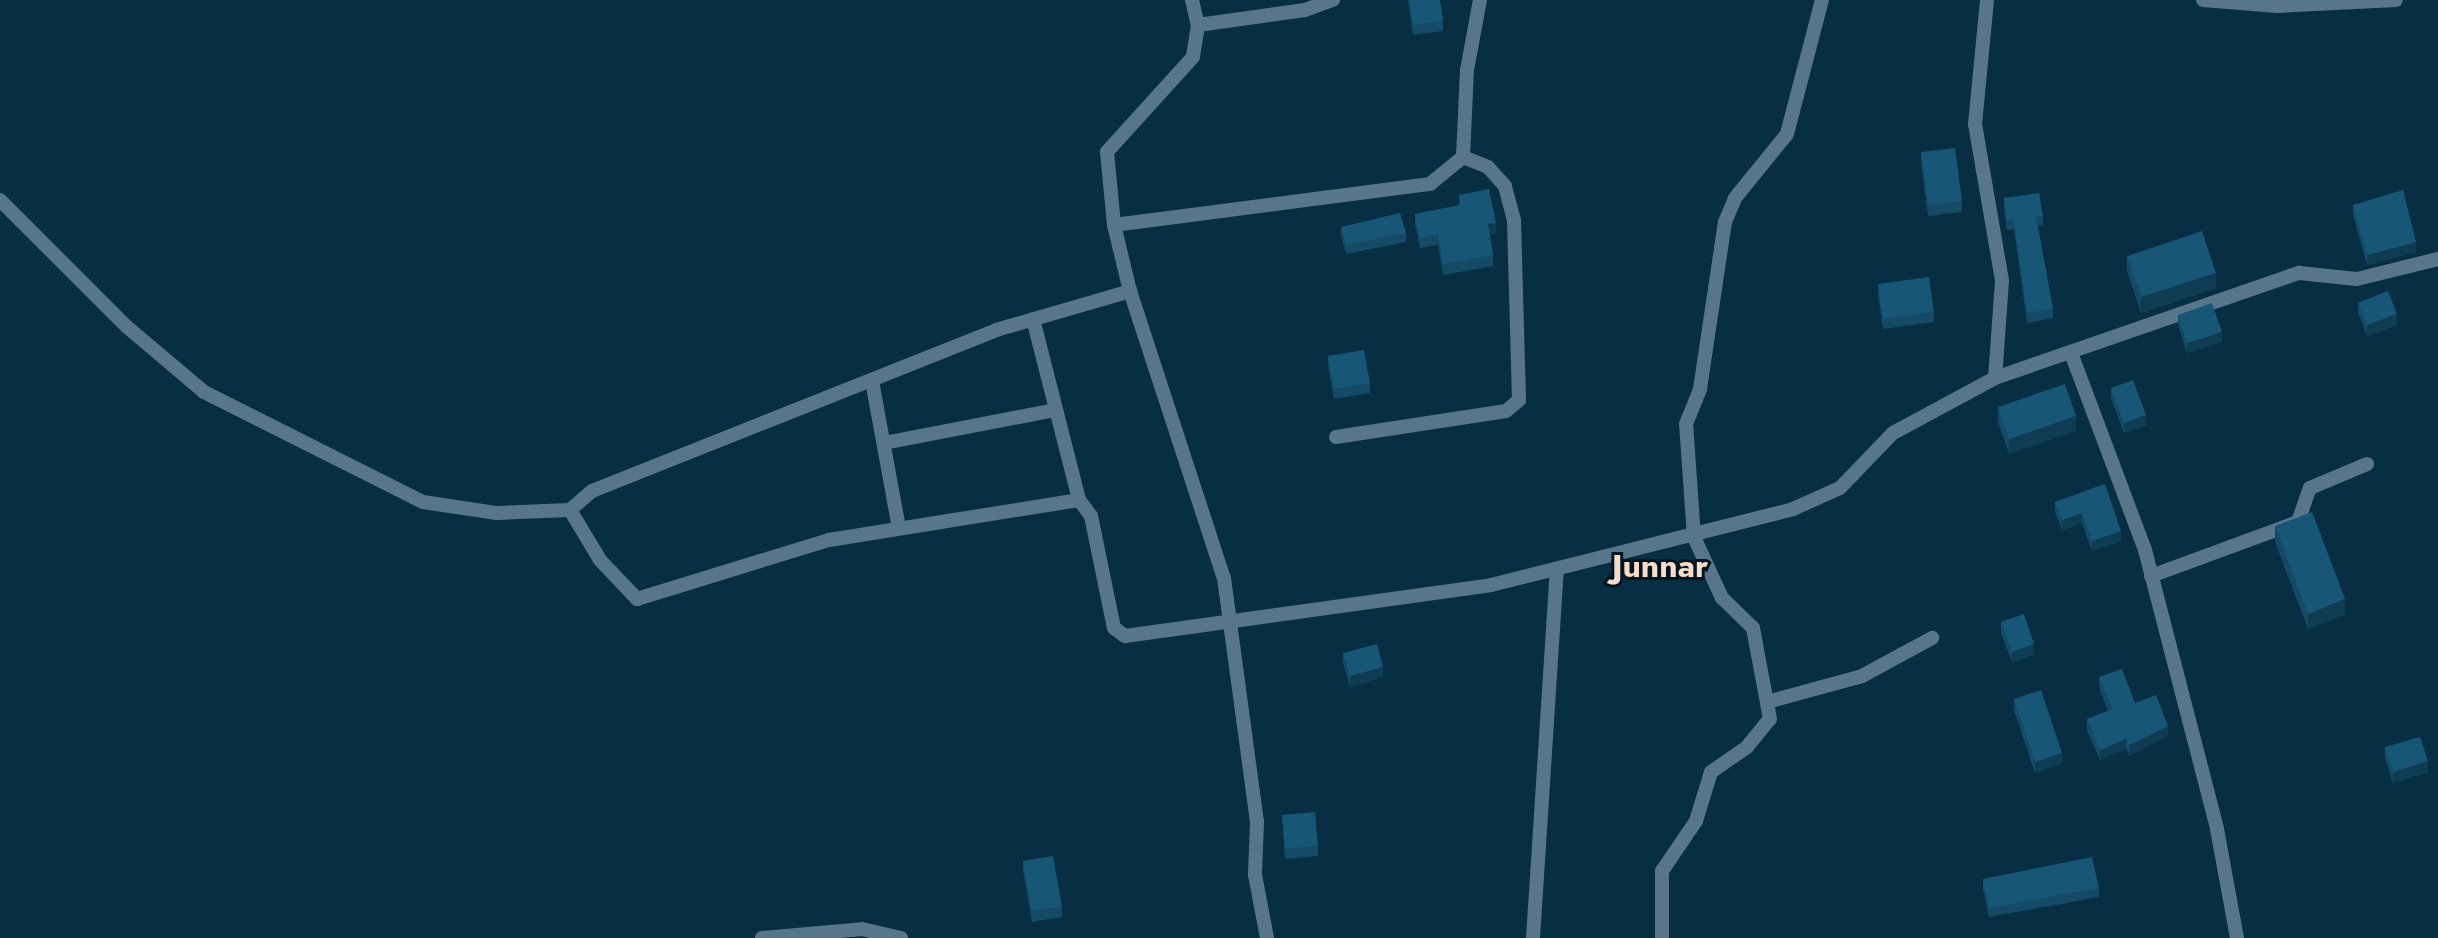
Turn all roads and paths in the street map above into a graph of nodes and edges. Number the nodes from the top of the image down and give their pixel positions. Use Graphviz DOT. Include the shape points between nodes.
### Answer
graph roads {
  1 [pos="1192,0"];
  2 [pos="1333,0"];
  3 [pos="1480,0"];
  4 [pos="1822,0"];
  5 [pos="1987,0"];
  6 [pos="2203,0"];
  7 [pos="2396,0"];
  8 [pos="1198,25"];
  9 [pos="1463,157"];
  10 [pos="0,200"];
  11 [pos="1114,225"];
  12 [pos="2438,259"];
  13 [pos="1130,291"];
  14 [pos="1033,319"];
  15 [pos="2071,353"];
  16 [pos="1995,378"];
  17 [pos="872,381"];
  18 [pos="1056,410"];
  19 [pos="1336,437"];
  20 [pos="884,443"];
  21 [pos="2367,464"];
  22 [pos="1079,500"];
  23 [pos="569,510"];
  24 [pos="899,528"];
  25 [pos="1694,537"];
  26 [pos="1557,570"];
  27 [pos="2151,576"];
  28 [pos="1229,620"];
  29 [pos="1932,638"];
  30 [pos="1768,702"];
  31 [pos="762,938"];
  32 [pos="901,938"];
  33 [pos="1267,938"];
  34 [pos="1533,938"];
  35 [pos="1662,938"];
  36 [pos="2237,938"];
  1 -- 8 [label="street"];
  2 -- 8 [label="street" via="1305,10"];
  3 -- 9 [label="street" via="1467,70"];
  4 -- 25 [label="street" via="1787,134 1725,222 1700,389 1686,424"];
  5 -- 16 [label="street" via="1975,124 2002,281"];
  6 -- 7 [label="street" via="2277,6"];
  8 -- 11 [label="street" via="1193,57 1107,152"];
  9 -- 11 [label="street" via="1430,184"];
  9 -- 19 [label="street" via="1488,167 1505,186 1514,220 1519,400 1506,411"];
  10 -- 23 [label="street" via="126,327 204,392 423,502 497,513"];
  11 -- 13 [label="street"];
  12 -- 15 [label="street" via="2357,279 2299,273"];
  13 -- 14 [label="street"];
  13 -- 28 [label="street" via="1202,503"];
  14 -- 17 [label="street"];
  14 -- 18 [label="street"];
  15 -- 16 [label="street"];
  15 -- 27 [label="street"];
  16 -- 25 [label="street" via="1893,433 1840,488 1793,509"];
  17 -- 20 [label="street"];
  17 -- 23 [label="street" via="592,491"];
  18 -- 20 [label="street"];
  18 -- 22 [label="street"];
  20 -- 24 [label="street"];
  21 -- 27 [label="street" via="2310,488 2298,522"];
  22 -- 24 [label="street"];
  22 -- 28 [label="street" via="1091,516 1114,628 1125,636"];
  23 -- 24 [label="street" via="600,560 637,599 829,540"];
  25 -- 26 [label="street"];
  25 -- 30 [label="street" via="1722,598 1753,628"];
  26 -- 28 [label="street" via="1492,585"];
  26 -- 34 [label="street"];
  27 -- 36 [label="street" via="2217,830"];
  28 -- 33 [label="street" via="1257,822 1255,875"];
  29 -- 30 [label="street" via="1862,676"];
  30 -- 35 [label="street" via="1770,719 1763,731 1712,772 1696,821 1662,871"];
  31 -- 32 [label="street" via="862,929"];
}
